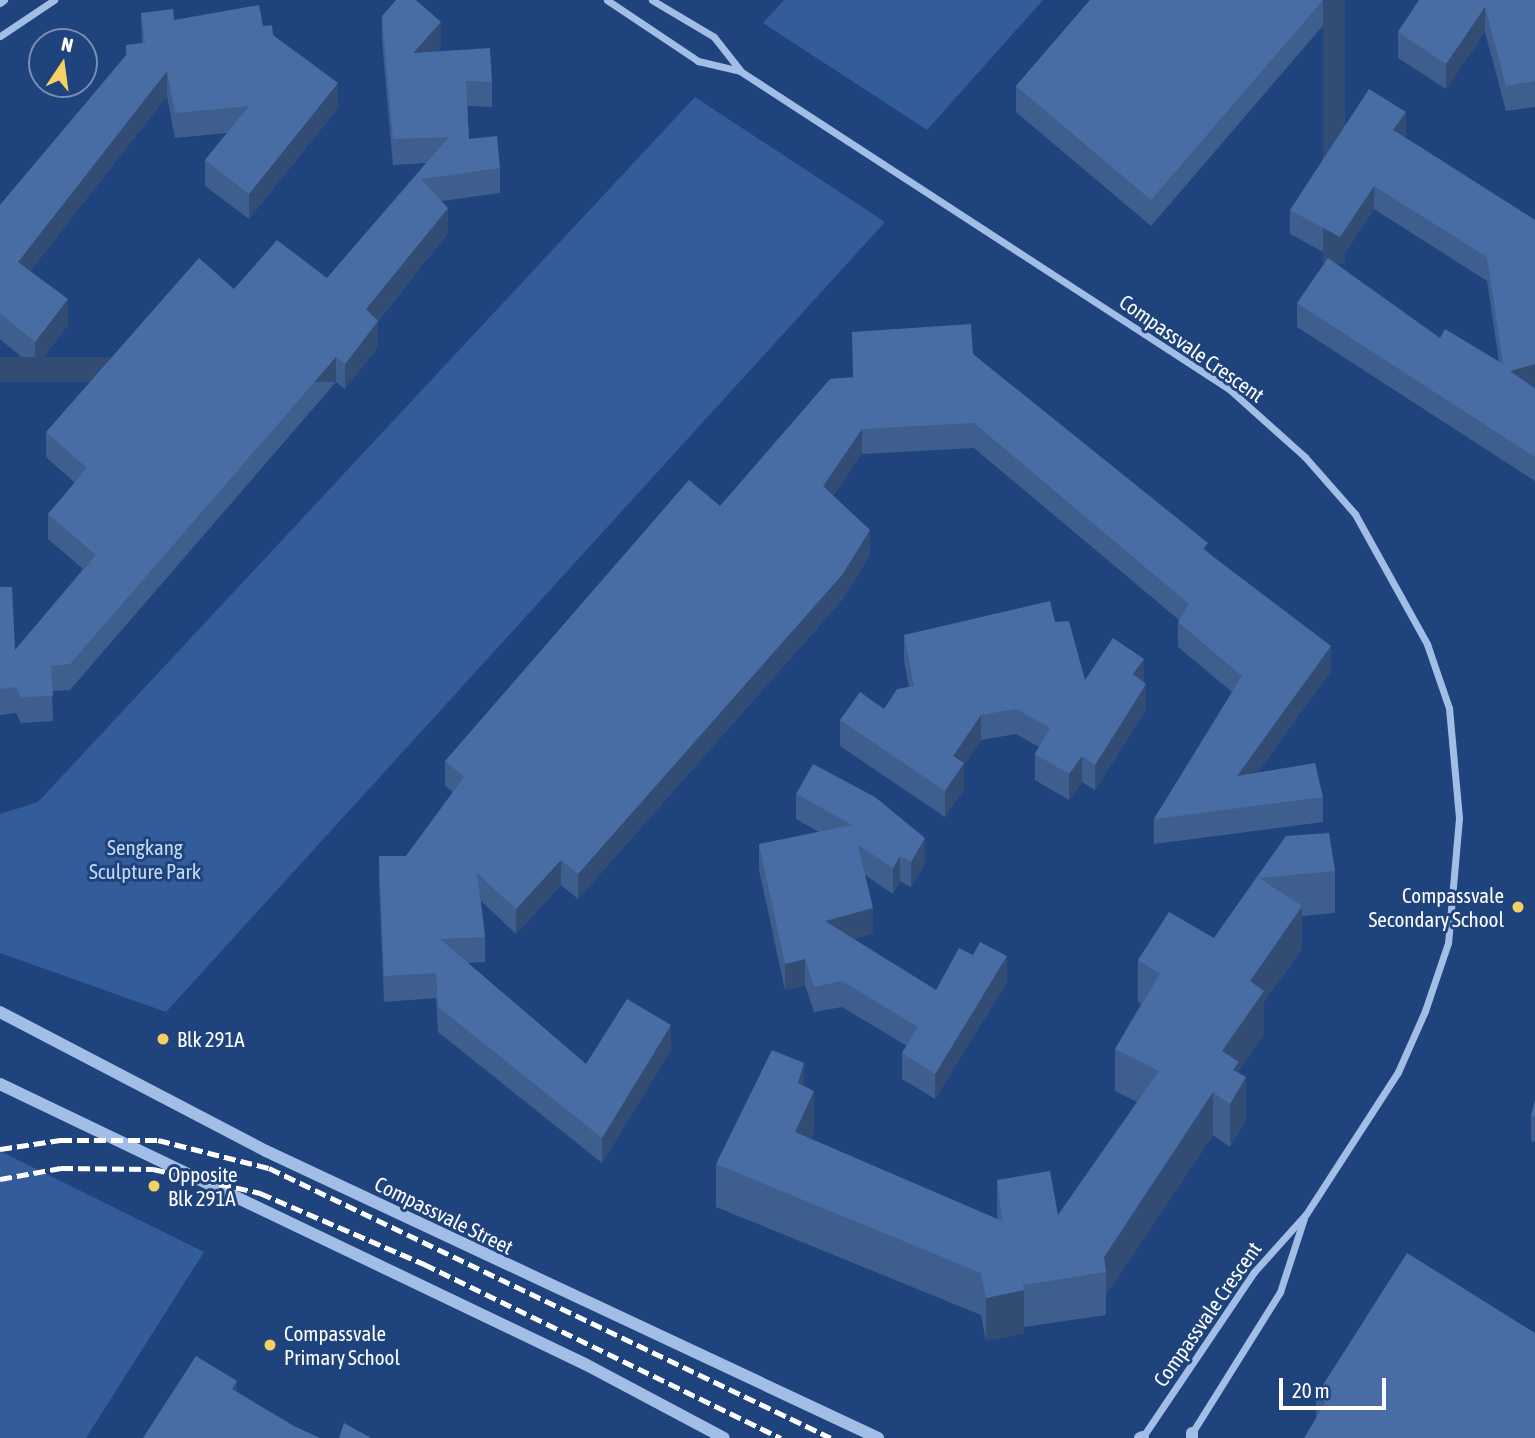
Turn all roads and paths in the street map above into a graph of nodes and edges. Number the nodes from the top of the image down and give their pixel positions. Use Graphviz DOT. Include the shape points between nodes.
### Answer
graph roads {
  1 [pos="4,0"];
  2 [pos="54,0"];
  3 [pos="607,0"];
  4 [pos="652,0"];
  5 [pos="0,3"];
  6 [pos="0,36"];
  7 [pos="740,71"];
  8 [pos="0,1012"];
  9 [pos="0,1084"];
  10 [pos="1306,1214"];
  11 [pos="1191,1436"];
  12 [pos="724,1438"];
  13 [pos="878,1438"];
  14 [pos="1142,1438"];
  1 -- 5 [label="street"];
  2 -- 6 [label="street"];
  3 -- 7 [label="street, Compassvale Crescent" via="698,61"];
  4 -- 7 [label="street, Compassvale Crescent" via="714,37"];
  7 -- 10 [label="street, Compassvale Crescent" via="1229,390 1305,457 1355,514 1427,644 1449,708 1459,818 1448,943 1398,1072"];
  8 -- 13 [label="street, Compassvale Street" via="266,1152"];
  9 -- 12 [label="street" via="585,1364"];
  10 -- 11 [label="street, Compassvale Crescent" via="1280,1292"];
  10 -- 14 [label="street, Compassvale Crescent" via="1254,1272"];
}
